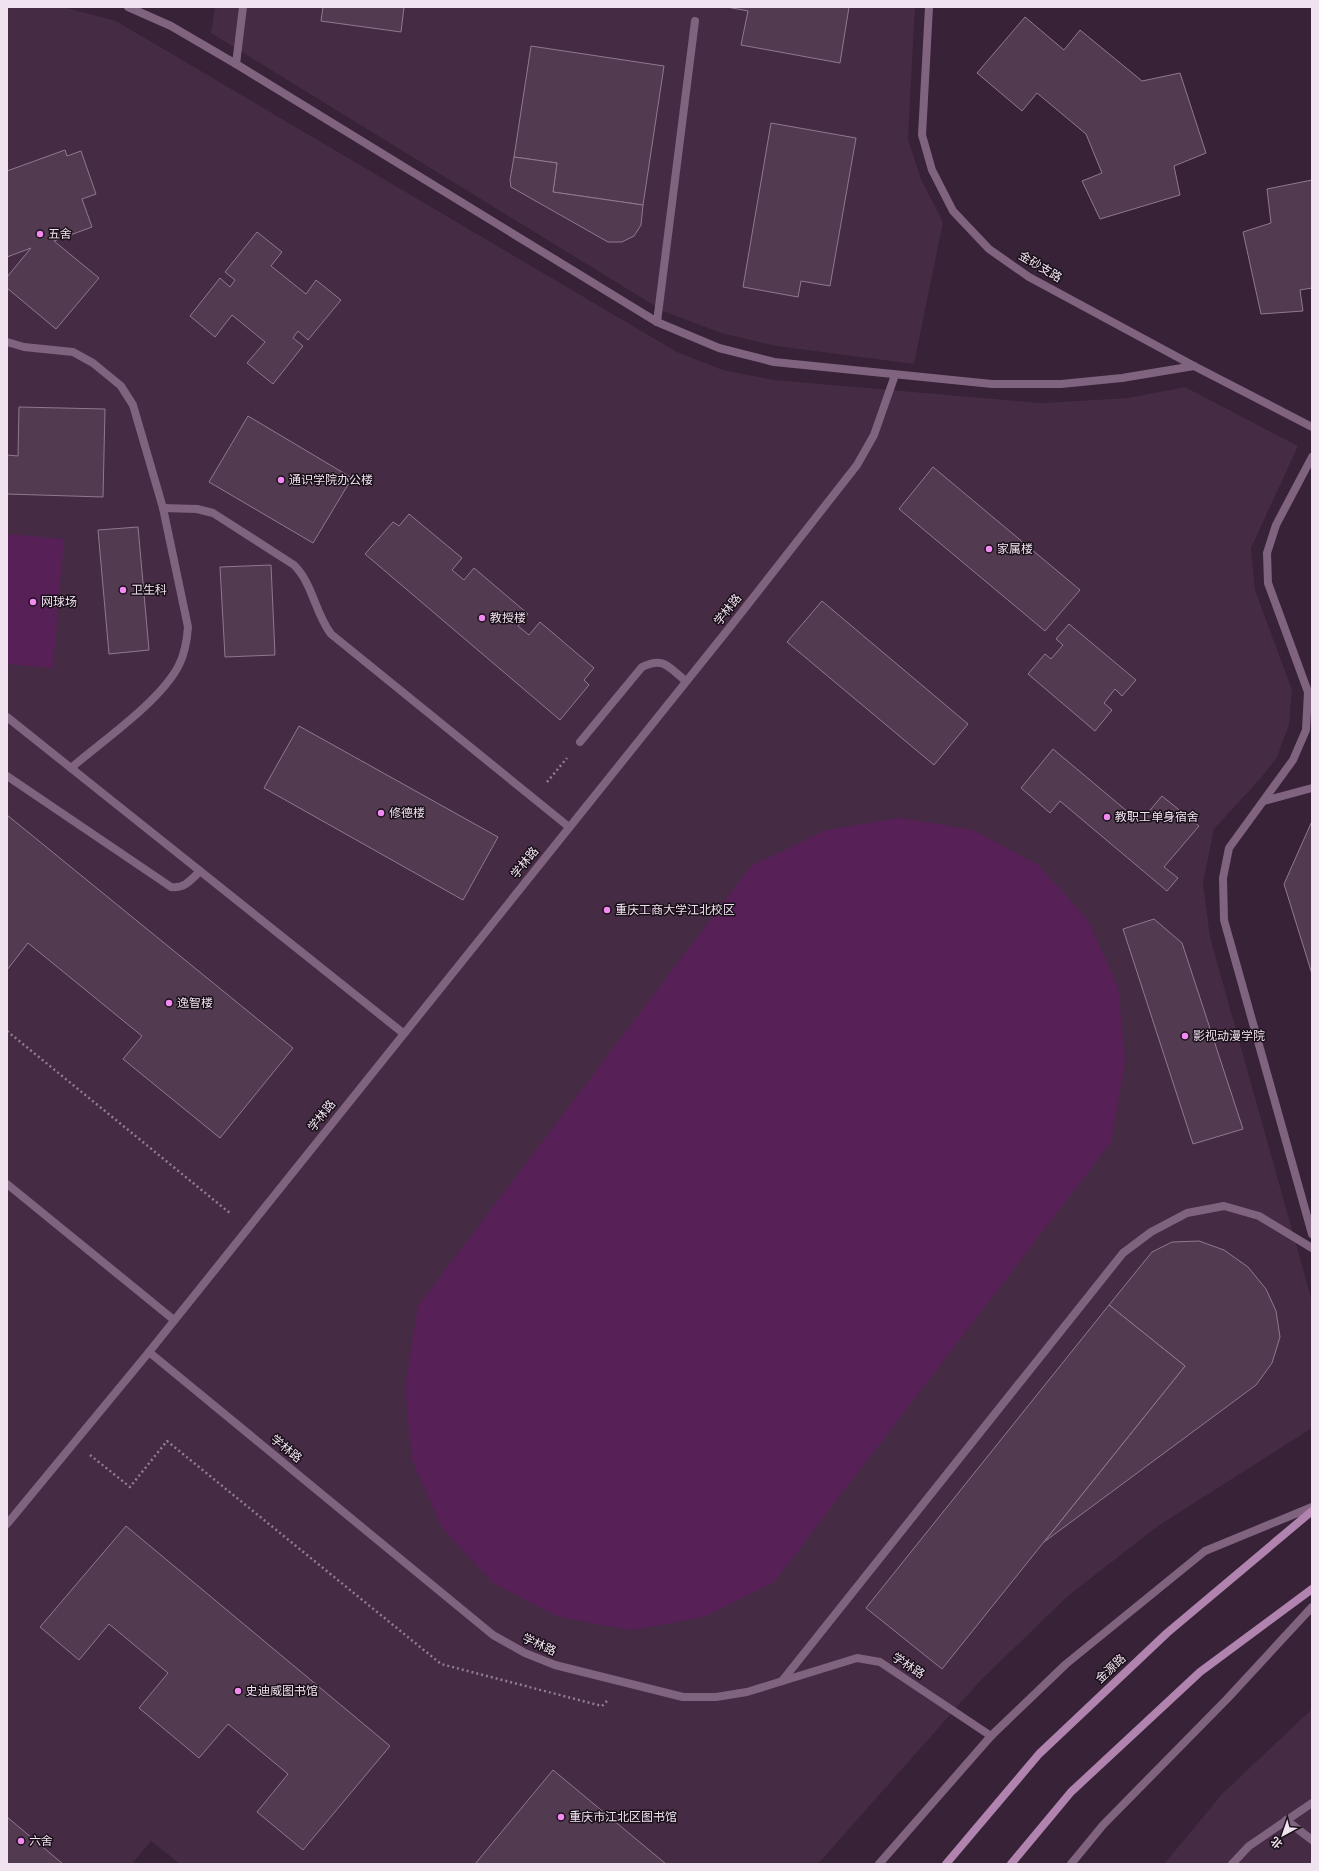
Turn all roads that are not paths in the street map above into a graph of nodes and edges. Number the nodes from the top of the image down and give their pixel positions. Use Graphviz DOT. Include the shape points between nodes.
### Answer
graph roads {
  1 [pos="128,7"];
  2 [pos="243,7"];
  3 [pos="929,7"];
  4 [pos="696,22"];
  5 [pos="236,64"];
  6 [pos="657,322"];
  7 [pos="7,342"];
  8 [pos="1194,366"];
  9 [pos="895,375"];
  10 [pos="1312,427"];
  11 [pos="1312,457"];
  12 [pos="162,508"];
  13 [pos="686,681"];
  14 [pos="7,717"];
  15 [pos="580,742"];
  16 [pos="71,768"];
  17 [pos="7,776"];
  18 [pos="1312,788"];
  19 [pos="1264,801"];
  20 [pos="569,827"];
  21 [pos="200,871"];
  22 [pos="404,1033"];
  23 [pos="7,1184"];
  24 [pos="1312,1234"];
  25 [pos="1312,1248"];
  26 [pos="174,1320"];
  27 [pos="149,1352"];
  28 [pos="1312,1507"];
  29 [pos="1312,1511"];
  30 [pos="7,1524"];
  31 [pos="1312,1589"];
  32 [pos="1312,1607"];
  33 [pos="782,1681"];
  34 [pos="991,1736"];
  35 [pos="1312,1803"];
  36 [pos="1286,1820"];
  37 [pos="1312,1840"];
  38 [pos="879,1864"];
  39 [pos="946,1864"];
  40 [pos="1011,1864"];
  41 [pos="1071,1864"];
  42 [pos="1232,1864"];
  1 -- 5 [label="street" via="171,26"];
  2 -- 5 [label="street"];
  3 -- 8 [label="street, 金砂支路" via="922,134 932,170 953,211 989,249 1029,277"];
  4 -- 6 [label="street"];
  5 -- 6 [label="street"];
  6 -- 9 [label="street" via="719,348 774,362"];
  7 -- 12 [label="street" via="24,348 73,352 93,362 121,386 133,405"];
  8 -- 9 [label="street" via="1122,378 1061,384 992,384"];
  8 -- 10 [label="street, 金砂支路"];
  9 -- 13 [label="street, 学林路" via="874,435 856,465"];
  11 -- 19 [label="street" via="1276,525 1267,553 1268,582 1308,692 1306,730 1293,760"];
  12 -- 16 [label="street" via="188,627 186,645 178,665 154,699"];
  12 -- 20 [label="street" via="197,509 213,514 294,565 303,574 323,623 331,634"];
  13 -- 15 [label="street" via="661,662 642,666"];
  13 -- 20 [label="street, 学林路"];
  14 -- 16 [label="street"];
  16 -- 21 [label="street"];
  17 -- 21 [label="street" via="171,888 179,888"];
  18 -- 19 [label="street"];
  19 -- 24 [label="street" via="1229,848 1223,878 1224,920"];
  20 -- 22 [label="street, 学林路"];
  21 -- 22 [label="street"];
  22 -- 26 [label="street, 学林路"];
  23 -- 26 [label="street"];
  25 -- 33 [label="street" via="1259,1216 1224,1206 1188,1213 1151,1232 1123,1253"];
  26 -- 27 [label="street, 学林路"];
  27 -- 30 [label="street, 学林路"];
  27 -- 33 [label="street, 学林路" via="493,1635 525,1653 555,1665 683,1698 716,1697 747,1692"];
  28 -- 34 [label="street" via="1204,1551 1066,1664"];
  29 -- 39 [label="main road, 金源路" via="1167,1633 1039,1754"];
  31 -- 40 [label="main road" via="1200,1672 1071,1792"];
  32 -- 41 [label="street" via="1227,1699 1104,1825"];
  33 -- 34 [label="street, 学林路" via="857,1658 880,1662"];
  34 -- 38 [label="street"];
  35 -- 36 [label="street"];
  36 -- 37 [label="street"];
  36 -- 42 [label="street" via="1249,1846"];
}
